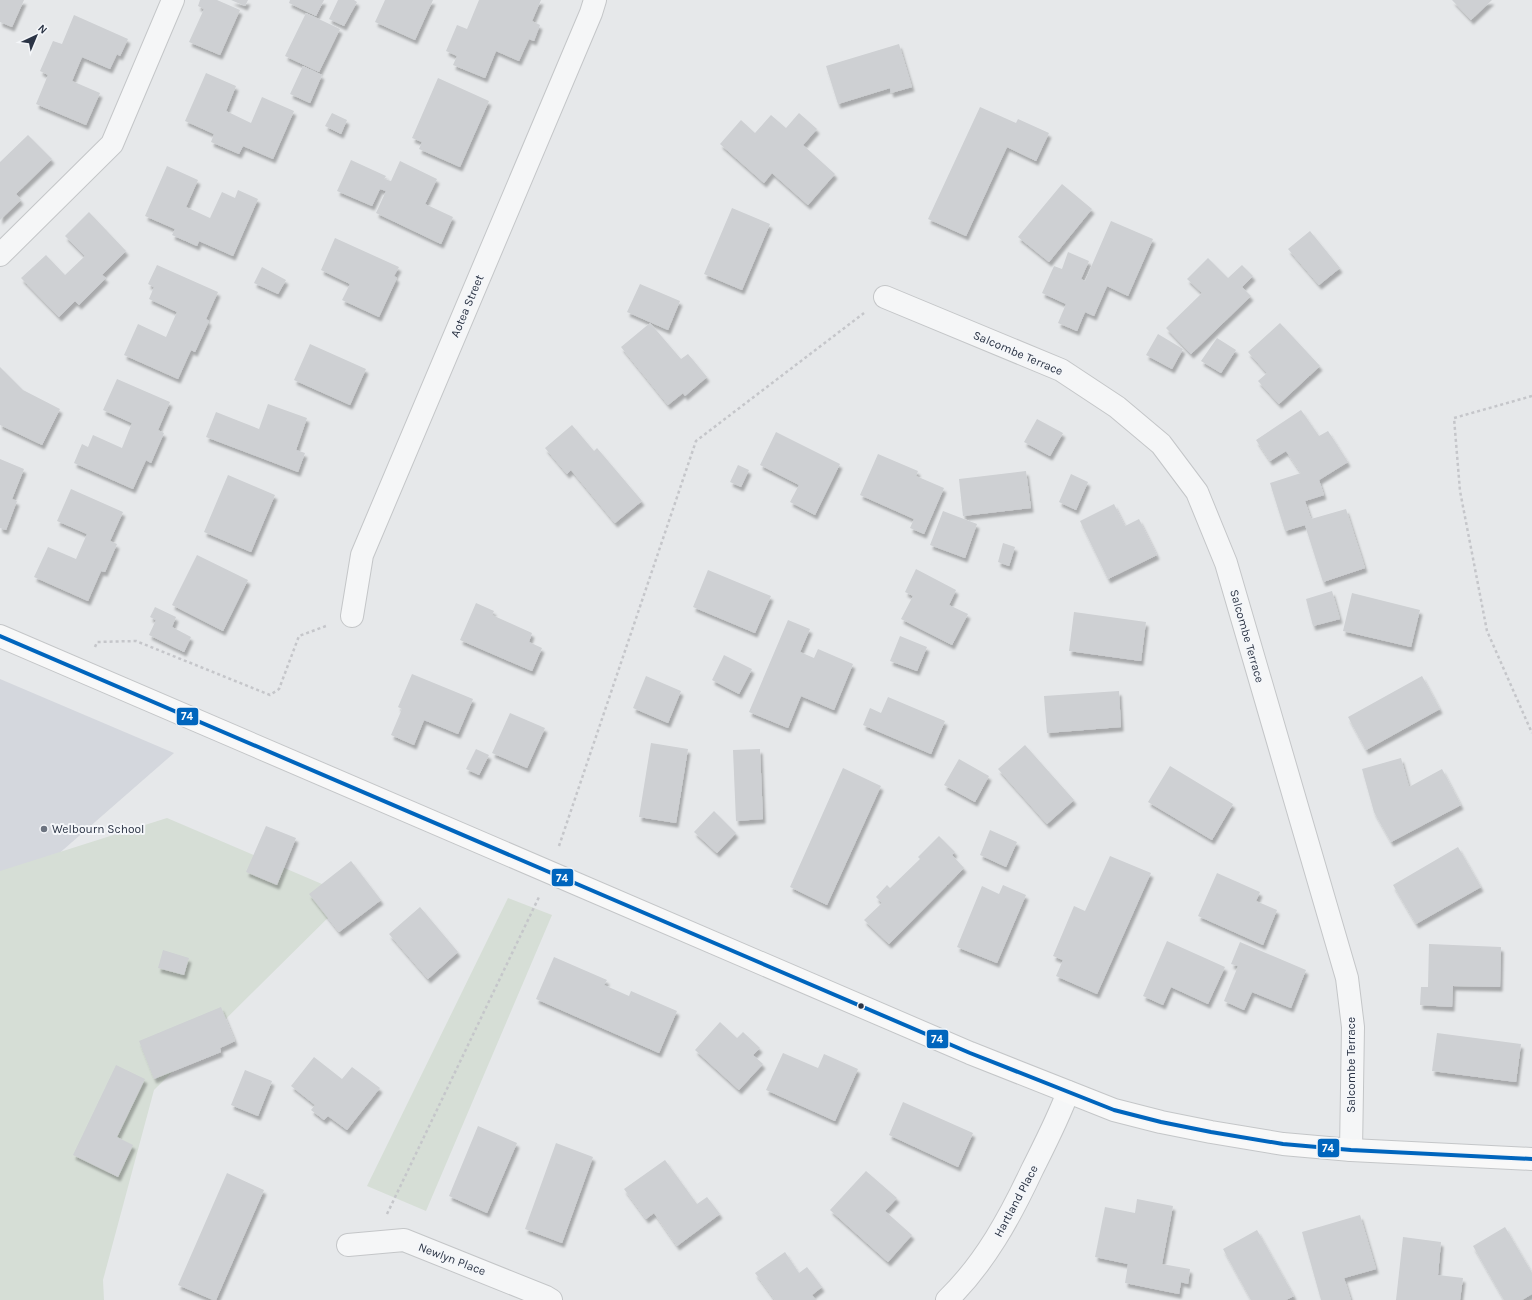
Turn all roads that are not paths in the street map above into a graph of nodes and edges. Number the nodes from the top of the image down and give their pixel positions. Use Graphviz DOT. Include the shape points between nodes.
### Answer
graph roads {
  1 [pos="173,0"];
  2 [pos="595,0"];
  3 [pos="0,255"];
  4 [pos="885,297"];
  5 [pos="352,616"];
  6 [pos="0,636"];
  7 [pos="1068,1092"];
  8 [pos="1351,1150"];
  9 [pos="1532,1159"];
  10 [pos="348,1245"];
  11 [pos="551,1300"];
  12 [pos="947,1300"];
  1 -- 3 [label="street" via="112,144"];
  2 -- 5 [label="street, Aotea Street" via="362,555"];
  4 -- 8 [label="street, Salcombe Terrace" via="1061,370 1117,407 1161,444 1197,492 1226,563 1347,978 1353,1027"];
  6 -- 7 [label="main road" via="970,1053"];
  7 -- 8 [label="main road" via="1114,1110 1161,1122 1283,1144"];
  7 -- 12 [label="street, Hartland Place" via="1058,1119 1012,1211 977,1265"];
  8 -- 9 [label="main road"];
  10 -- 11 [label="street, Newlyn Place" via="404,1240"];
}
